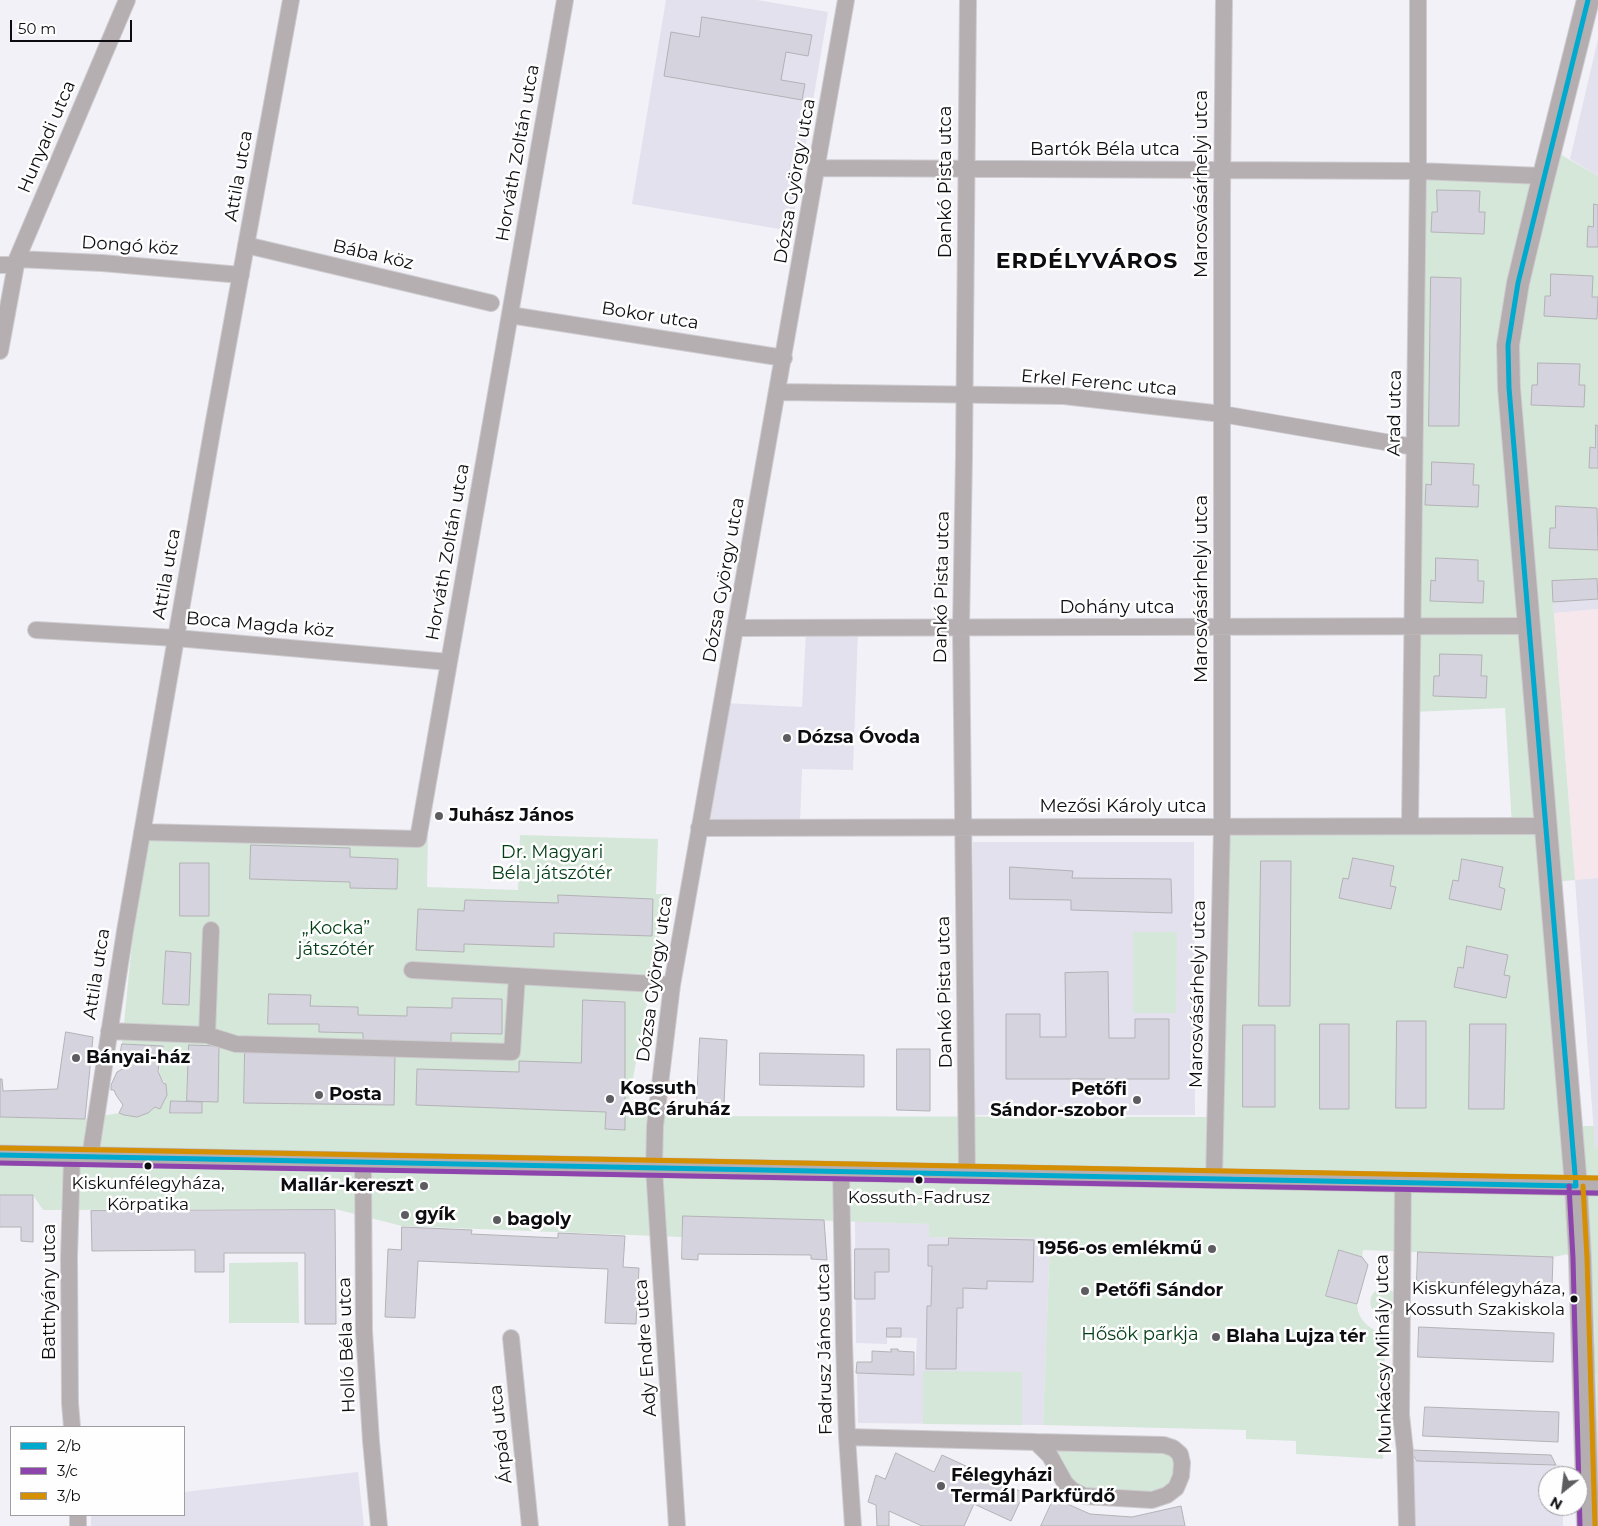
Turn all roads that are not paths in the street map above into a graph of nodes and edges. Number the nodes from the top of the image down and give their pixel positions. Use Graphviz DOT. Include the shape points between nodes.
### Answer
graph roads {
  1 [pos="127,0"];
  2 [pos="291,0"];
  3 [pos="565,0"];
  4 [pos="846,0"];
  5 [pos="968,0"];
  6 [pos="1224,0"];
  7 [pos="1418,0"];
  8 [pos="1588,0"];
  9 [pos="817,168"];
  10 [pos="966,169"];
  11 [pos="1222,170"];
  12 [pos="1418,171"];
  13 [pos="1544,176"];
  14 [pos="246,245"];
  15 [pos="11,263"];
  16 [pos="241,275"];
  17 [pos="491,303"];
  18 [pos="510,315"];
  19 [pos="0,351"];
  20 [pos="784,358"];
  21 [pos="778,392"];
  22 [pos="965,395"];
  23 [pos="1222,414"];
  24 [pos="1414,447"];
  25 [pos="1529,626"];
  26 [pos="1222,627"];
  27 [pos="1412,627"];
  28 [pos="735,628"];
  29 [pos="961,628"];
  30 [pos="36,630"];
  31 [pos="176,638"];
  32 [pos="449,662"];
  33 [pos="1410,826"];
  34 [pos="1546,826"];
  35 [pos="963,827"];
  36 [pos="1222,827"];
  37 [pos="699,828"];
  38 [pos="142,832"];
  39 [pos="211,930"];
  40 [pos="412,970"];
  41 [pos="517,976"];
  42 [pos="672,985"];
  43 [pos="108,1031"];
  44 [pos="207,1035"];
  45 [pos="0,1155"];
  46 [pos="81,1157"];
  47 [pos="363,1162"];
  48 [pos="654,1168"];
  49 [pos="842,1172"];
  50 [pos="967,1174"];
  51 [pos="1214,1179"];
  52 [pos="1403,1182"];
  53 [pos="1576,1186"];
  54 [pos="1598,1186"];
  55 [pos="511,1338"];
  56 [pos="72,1426"];
  57 [pos="847,1437"];
  58 [pos="1036,1442"];
  59 [pos="379,1526"];
  60 [pos="530,1526"];
  61 [pos="677,1526"];
  62 [pos="853,1526"];
  63 [pos="1407,1526"];
  64 [pos="1588,1526"];
  1 -- 15 [label="street, Hunyadi utca"];
  2 -- 14 [label="street, Attila utca"];
  3 -- 18 [label="street, Horváth Zoltán utca"];
  4 -- 9 [label="street, Dózsa György utca"];
  5 -- 10 [label="street, Dankó Pista utca"];
  6 -- 11 [label="street, Marosvásárhelyi utca"];
  7 -- 12 [label="street, Arad utca"];
  8 -- 13 [label="main road"];
  9 -- 10 [label="street, Bartók Béla utca"];
  9 -- 20 [label="street, Dózsa György utca"];
  10 -- 11 [label="street, Bartók Béla utca"];
  10 -- 22 [label="street, Dankó Pista utca"];
  11 -- 12 [label="street, Bartók Béla utca"];
  11 -- 23 [label="street, Marosvásárhelyi utca"];
  12 -- 13 [label="street, Bartók Béla utca"];
  12 -- 24 [label="street, Arad utca"];
  13 -- 25 [label="main road" via="1518,283 1508,345"];
  14 -- 16 [label="street, Attila utca"];
  14 -- 17 [label="street, Bába köz"];
  15 -- 16 [label="street, Dongó köz" via="102,263"];
  15 -- 19 [label="street, Hunyadi utca"];
  16 -- 31 [label="street, Attila utca"];
  18 -- 20 [label="street, Bokor utca"];
  18 -- 32 [label="street, Horváth Zoltán utca"];
  20 -- 21 [label="street, Dózsa György utca"];
  21 -- 22 [label="street, Erkel Ferenc utca"];
  21 -- 28 [label="street, Dózsa György utca"];
  22 -- 23 [label="street, Erkel Ferenc utca" via="1064,396"];
  22 -- 29 [label="street, Dankó Pista utca"];
  23 -- 24 [label="street, Erkel Ferenc utca"];
  23 -- 26 [label="street, Marosvásárhelyi utca"];
  24 -- 27 [label="street, Arad utca"];
  25 -- 27 [label="street, Dohány utca"];
  25 -- 34 [label="main road"];
  26 -- 27 [label="street, Dohány utca"];
  26 -- 29 [label="street, Dohány utca"];
  26 -- 36 [label="street, Marosvásárhelyi utca"];
  27 -- 33 [label="street, Arad utca"];
  28 -- 29 [label="street, Dohány utca"];
  28 -- 37 [label="street, Dózsa György utca"];
  29 -- 35 [label="street, Dankó Pista utca"];
  30 -- 31 [label="street, Boca Magda köz"];
  31 -- 32 [label="street, Boca Magda köz"];
  31 -- 38 [label="street, Attila utca"];
  32 -- 38 [label="street, Horváth Zoltán utca" via="418,838"];
  33 -- 34 [label="street, Mezősi Károly utca"];
  33 -- 36 [label="street, Mezősi Károly utca"];
  34 -- 53 [label="main road"];
  35 -- 36 [label="street, Mezősi Károly utca"];
  35 -- 37 [label="street, Mezősi Károly utca"];
  35 -- 50 [label="street, Dankó Pista utca"];
  36 -- 51 [label="street, Marosvásárhelyi utca"];
  37 -- 42 [label="street, Dózsa György utca"];
  38 -- 43 [label="street, Attila utca"];
  39 -- 44 [label="street"];
  40 -- 41 [label="street"];
  41 -- 42 [label="street"];
  41 -- 44 [label="street" via="512,1052 236,1044"];
  42 -- 48 [label="street, Dózsa György utca" via="655,1126"];
  43 -- 44 [label="street"];
  43 -- 46 [label="street, Attila utca"];
  45 -- 46 [label="street"];
  46 -- 47 [label="street"];
  46 -- 56 [label="street, Batthyány utca" via="69,1257"];
  47 -- 48 [label="street"];
  47 -- 59 [label="street, Holló Béla utca" via="364,1331"];
  48 -- 49 [label="street"];
  48 -- 61 [label="street, Ady Endre utca"];
  49 -- 50 [label="street"];
  49 -- 57 [label="street, Fadrusz János utca"];
  50 -- 51 [label="street"];
  51 -- 52 [label="street"];
  52 -- 53 [label="street"];
  52 -- 63 [label="street, Munkácsy Mihály utca" via="1401,1415"];
  53 -- 54 [label="street"];
  53 -- 64 [label="main road"];
  55 -- 60 [label="street, Árpád utca"];
  57 -- 58 [label="street"];
  57 -- 62 [label="street, Fadrusz János utca"];
  58 -- 58 [label="street" via="1050,1456 1065,1483 1084,1496 1152,1500 1176,1488 1181,1476 1180,1454 1164,1445"];
}
